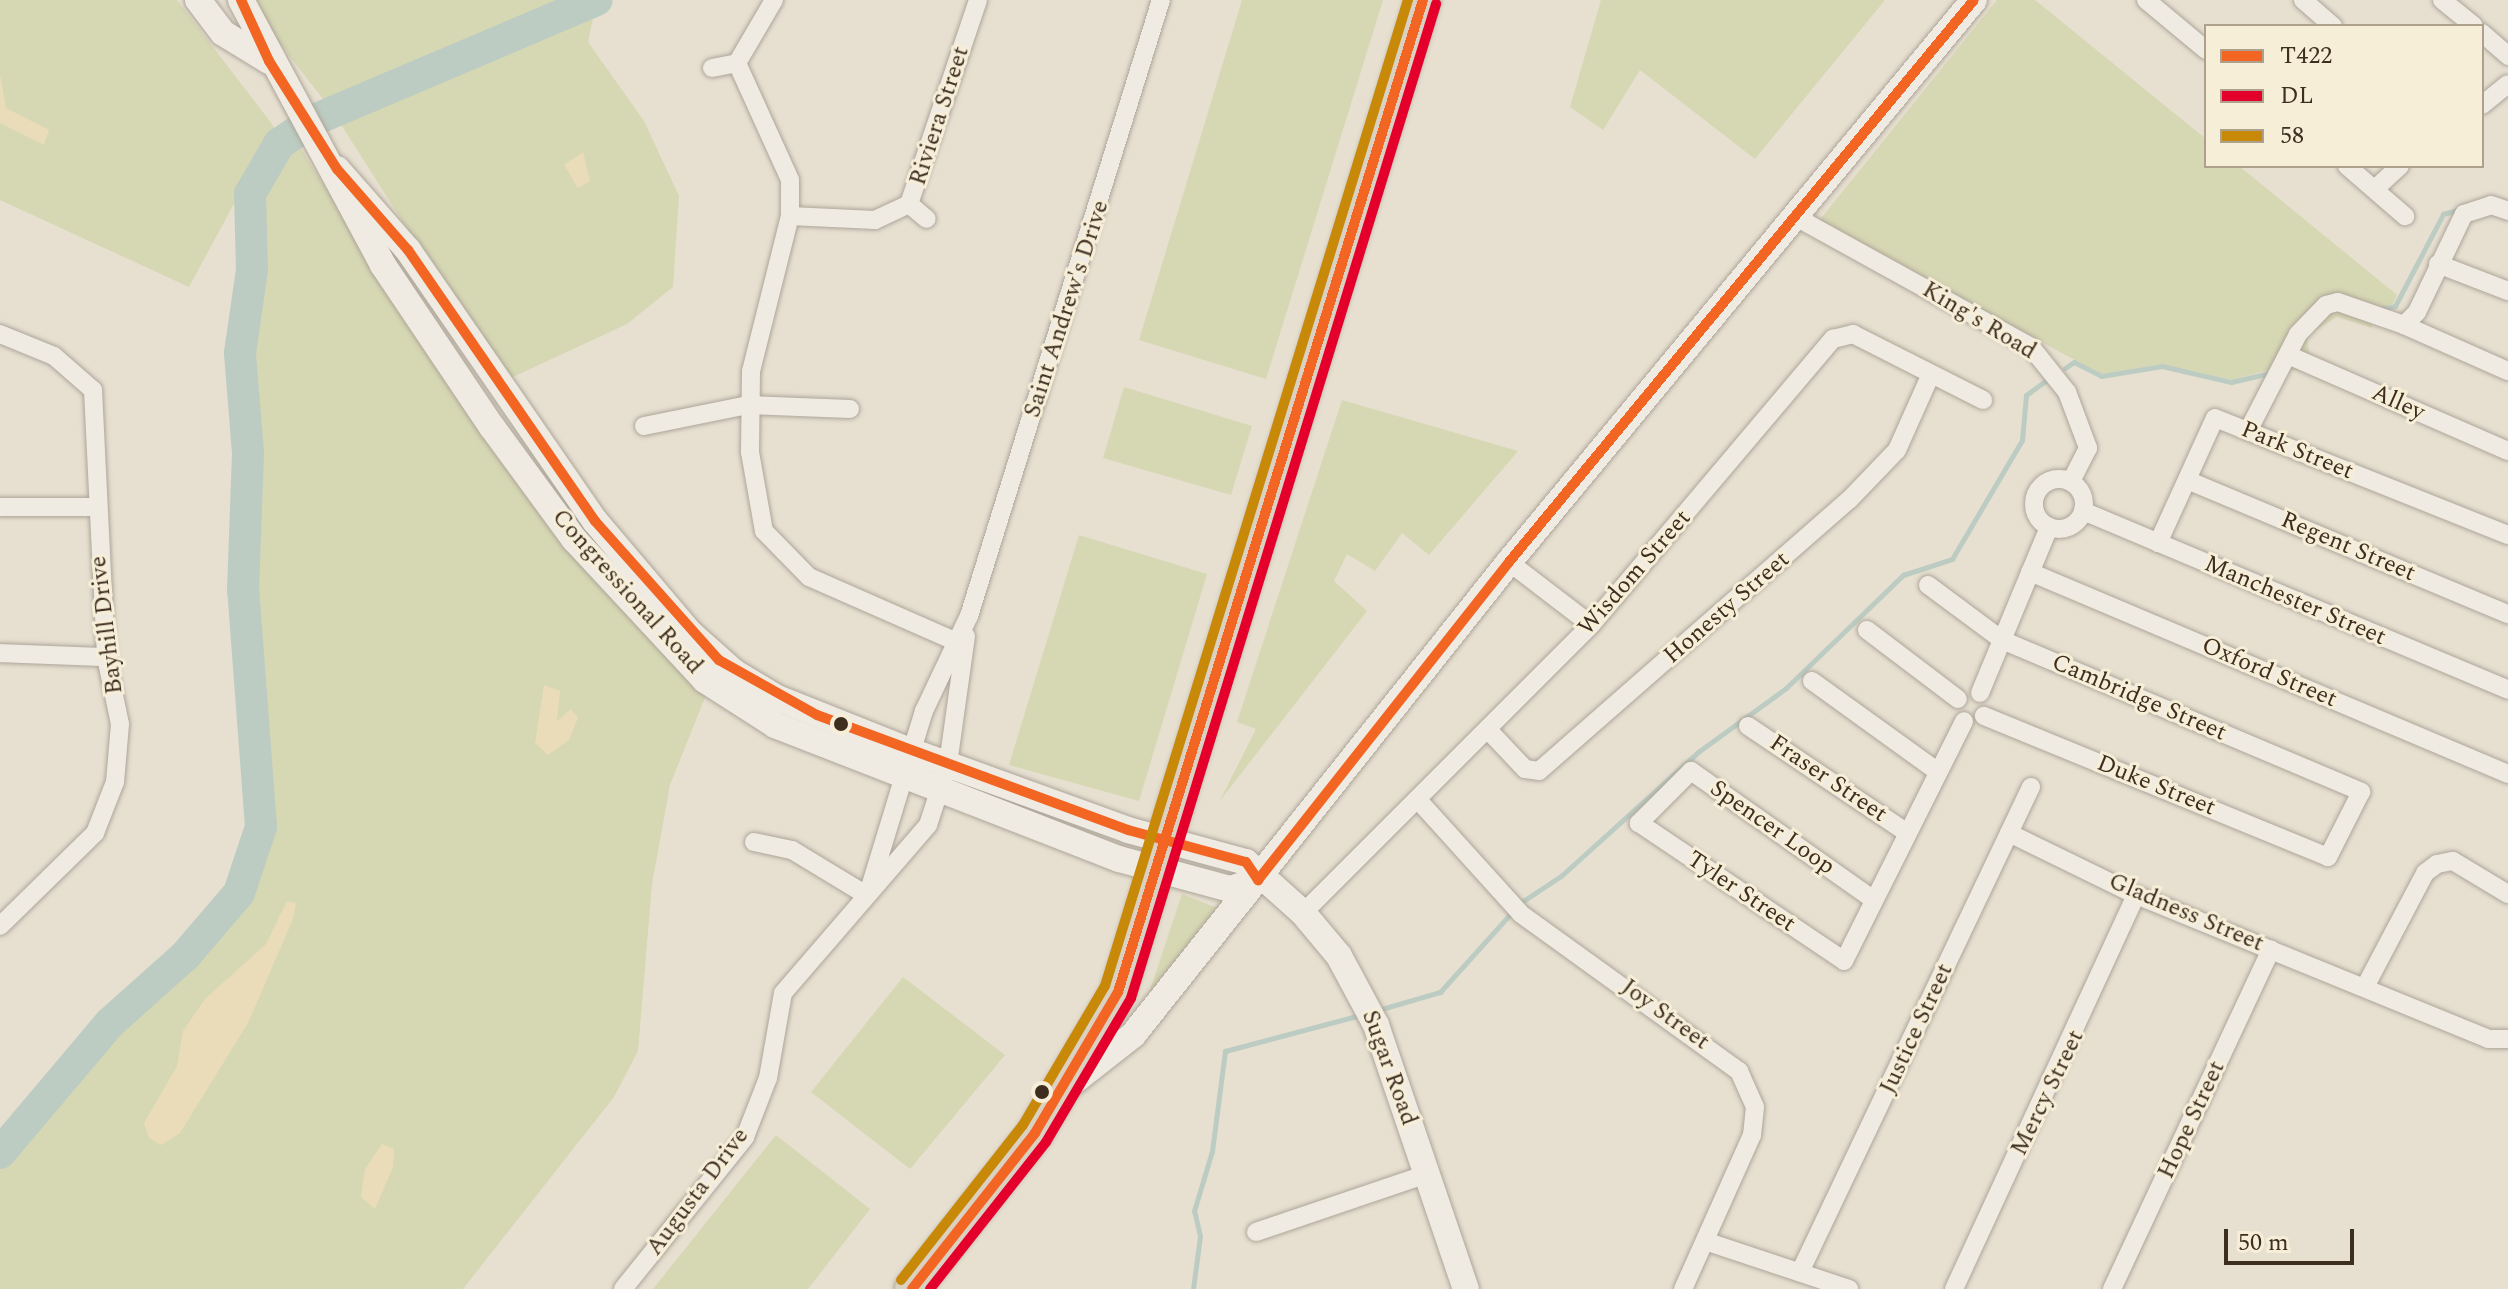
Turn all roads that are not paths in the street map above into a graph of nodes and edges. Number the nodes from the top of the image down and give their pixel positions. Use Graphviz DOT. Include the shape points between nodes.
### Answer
graph roads {
  1 [pos="198,0"];
  2 [pos="241,0"];
  3 [pos="774,0"];
  4 [pos="978,0"];
  5 [pos="1161,0"];
  6 [pos="1423,0"];
  7 [pos="1974,0"];
  8 [pos="2146,0"];
  9 [pos="2303,0"];
  10 [pos="2442,0"];
  11 [pos="2331,24"];
  12 [pos="2472,24"];
  13 [pos="2484,35"];
  14 [pos="2204,48"];
  15 [pos="2508,56"];
  16 [pos="269,61"];
  17 [pos="737,63"];
  18 [pos="712,68"];
  19 [pos="2508,84"];
  20 [pos="2484,103"];
  21 [pos="336,166"];
  22 [pos="2349,168"];
  23 [pos="2398,168"];
  24 [pos="2375,189"];
  25 [pos="909,204"];
  26 [pos="2508,211"];
  27 [pos="790,216"];
  28 [pos="1794,216"];
  29 [pos="2405,216"];
  30 [pos="927,219"];
  31 [pos="2438,264"];
  32 [pos="2508,291"];
  33 [pos="2404,325"];
  34 [pos="0,334"];
  35 [pos="2288,355"];
  36 [pos="2508,371"];
  37 [pos="1931,374"];
  38 [pos="1983,400"];
  39 [pos="748,405"];
  40 [pos="850,409"];
  41 [pos="644,426"];
  42 [pos="2248,431"];
  43 [pos="2508,451"];
  44 [pos="2187,480"];
  45 [pos="2071,482"];
  46 [pos="0,507"];
  47 [pos="94,507"];
  48 [pos="2083,511"];
  49 [pos="2049,527"];
  50 [pos="2508,535"];
  51 [pos="2158,543"];
  52 [pos="1509,562"];
  53 [pos="2030,572"];
  54 [pos="1928,585"];
  55 [pos="2508,614"];
  56 [pos="1591,625"];
  57 [pos="1867,630"];
  58 [pos="2002,640"];
  59 [pos="960,643"];
  60 [pos="0,653"];
  61 [pos="106,657"];
  62 [pos="1812,681"];
  63 [pos="2508,690"];
  64 [pos="1980,693"];
  65 [pos="1958,699"];
  66 [pos="1984,716"];
  67 [pos="1964,721"];
  68 [pos="1748,726"];
  69 [pos="1490,732"];
  70 [pos="913,752"];
  71 [pos="1938,772"];
  72 [pos="2508,774"];
  73 [pos="904,777"];
  74 [pos="943,777"];
  75 [pos="2031,787"];
  76 [pos="1419,801"];
  77 [pos="1639,823"];
  78 [pos="1907,833"];
  79 [pos="2009,833"];
  80 [pos="754,842"];
  81 [pos="1163,856"];
  82 [pos="2328,857"];
  83 [pos="1258,880"];
  84 [pos="867,888"];
  85 [pos="2508,894"];
  86 [pos="2136,895"];
  87 [pos="1874,900"];
  88 [pos="1303,913"];
  89 [pos="0,926"];
  90 [pos="2271,949"];
  91 [pos="2365,987"];
  92 [pos="2508,1039"];
  93 [pos="1067,1088"];
  94 [pos="1427,1174"];
  95 [pos="1256,1232"];
  96 [pos="1705,1241"];
  97 [pos="1801,1270"];
  98 [pos="623,1289"];
  99 [pos="912,1289"];
  100 [pos="1466,1289"];
  101 [pos="1683,1289"];
  102 [pos="1849,1289"];
  103 [pos="1954,1289"];
  104 [pos="2112,1289"];
  1 -- 16 [label="main road, Congressional Road" via="223,33"];
  2 -- 16 [label="main road, Congressional Road"];
  3 -- 17 [label="street"];
  4 -- 25 [label="street, Riviera Street"];
  5 -- 59 [label="street, Saint Andrew's Drive"];
  6 -- 81 [label="highway"];
  7 -- 28 [label="main road"];
  8 -- 14 [label="street"];
  9 -- 11 [label="street"];
  10 -- 12 [label="street"];
  13 -- 15 [label="street"];
  16 -- 21 [label="main road, Congressional Road"];
  17 -- 18 [label="street"];
  17 -- 27 [label="street" via="780,146"];
  19 -- 20 [label="street"];
  21 -- 70 [label="main road, Congressional Road" via="408,250 595,521 690,633 777,698"];
  21 -- 73 [label="main road, Congressional Road" via="383,265 492,427 574,539 673,651 775,725"];
  22 -- 24 [label="street"];
  23 -- 24 [label="street"];
  24 -- 29 [label="street"];
  25 -- 27 [label="street, Riviera Street" via="875,220"];
  25 -- 30 [label="street"];
  26 -- 31 [label="street" via="2491,205 2464,214"];
  27 -- 39 [label="street" via="757,332"];
  28 -- 45 [label="street, King's Road" via="2031,347 2067,392 2088,448"];
  28 -- 52 [label="main road"];
  31 -- 32 [label="street"];
  31 -- 33 [label="street"];
  33 -- 35 [label="street" via="2338,302 2311,319"];
  33 -- 36 [label="street"];
  34 -- 47 [label="street, Bayhill Drive" via="71,366 93,390"];
  35 -- 42 [label="street"];
  35 -- 43 [label="street, Alley"];
  37 -- 38 [label="street, Wisdom Street"];
  37 -- 56 [label="street, Wisdom Street" via="1853,334 1833,339"];
  37 -- 69 [label="street, Honesty Street" via="1897,450 1849,500 1539,771 1525,769"];
  39 -- 40 [label="street"];
  39 -- 41 [label="street"];
  39 -- 59 [label="street" via="755,499 778,551 809,577"];
  42 -- 44 [label="street, Park Street" via="2215,418"];
  42 -- 50 [label="street, Park Street"];
  44 -- 51 [label="street, Park Street"];
  44 -- 55 [label="street, Regent Street"];
  45 -- 48 [label="street"];
  45 -- 49 [label="street" via="2056,479 2037,493 2037,516"];
  46 -- 47 [label="street"];
  47 -- 61 [label="street, Bayhill Drive"];
  48 -- 49 [label="street" via="2073,524"];
  48 -- 51 [label="street, Manchester Street"];
  49 -- 53 [label="street"];
  51 -- 63 [label="street, Manchester Street"];
  52 -- 56 [label="street"];
  52 -- 83 [label="main road"];
  53 -- 58 [label="street"];
  53 -- 72 [label="street, Oxford Street"];
  54 -- 58 [label="street, Cambridge Street"];
  56 -- 69 [label="street, Wisdom Street"];
  57 -- 65 [label="street"];
  58 -- 64 [label="street"];
  58 -- 82 [label="street, Cambridge Street" via="2361,792"];
  59 -- 70 [label="street, Saint Andrew's Drive"];
  59 -- 74 [label="street, Saint Andrew's Drive"];
  60 -- 61 [label="street"];
  61 -- 89 [label="street, Bayhill Drive" via="120,724 108,807 79,854"];
  62 -- 71 [label="street"];
  64 -- 65 [label="street"];
  64 -- 66 [label="street"];
  65 -- 67 [label="street"];
  66 -- 67 [label="street"];
  66 -- 82 [label="street, Duke Street"];
  67 -- 71 [label="street"];
  68 -- 78 [label="street, Fraser Street"];
  69 -- 76 [label="street, Wisdom Street"];
  70 -- 73 [label="street, Saint Andrew's Drive"];
  70 -- 74 [label="main road, Congressional Road"];
  71 -- 78 [label="street"];
  73 -- 74 [label="main road, Congressional Road"];
  73 -- 84 [label="street, Augusta Drive"];
  74 -- 81 [label="main road, Congressional Road"];
  74 -- 84 [label="street, Augusta Drive" via="928,825"];
  75 -- 79 [label="street, Justice Street"];
  76 -- 88 [label="street, Wisdom Street"];
  76 -- 96 [label="street, Joy Street" via="1515,908 1739,1071 1755,1107 1752,1135"];
  77 -- 87 [label="street, Spencer Loop" via="1691,771"];
  77 -- 87 [label="street, Tyler Street" via="1844,961"];
  78 -- 87 [label="street"];
  79 -- 86 [label="street, Gladness Street"];
  79 -- 97 [label="street, Justice Street"];
  80 -- 84 [label="street" via="792,850"];
  81 -- 83 [label="main road, Sugar Road" via="1246,862"];
  81 -- 93 [label="highway" via="1118,992"];
  83 -- 88 [label="main road, Sugar Road"];
  83 -- 93 [label="main road" via="1133,1035"];
  84 -- 98 [label="street, Augusta Drive" via="783,993 768,1078 745,1137"];
  85 -- 91 [label="street" via="2453,861 2437,864 2425,873"];
  86 -- 90 [label="street, Gladness Street"];
  86 -- 103 [label="street, Mercy Street"];
  88 -- 94 [label="main road, Sugar Road" via="1359,989"];
  90 -- 91 [label="street, Gladness Street"];
  90 -- 104 [label="street, Hope Street"];
  91 -- 92 [label="street, Gladness Street" via="2488,1039"];
  93 -- 99 [label="highway"];
  94 -- 95 [label="street"];
  94 -- 100 [label="main road, Sugar Road"];
  96 -- 97 [label="street"];
  96 -- 101 [label="street, Joy Street"];
  97 -- 102 [label="street"];
}
